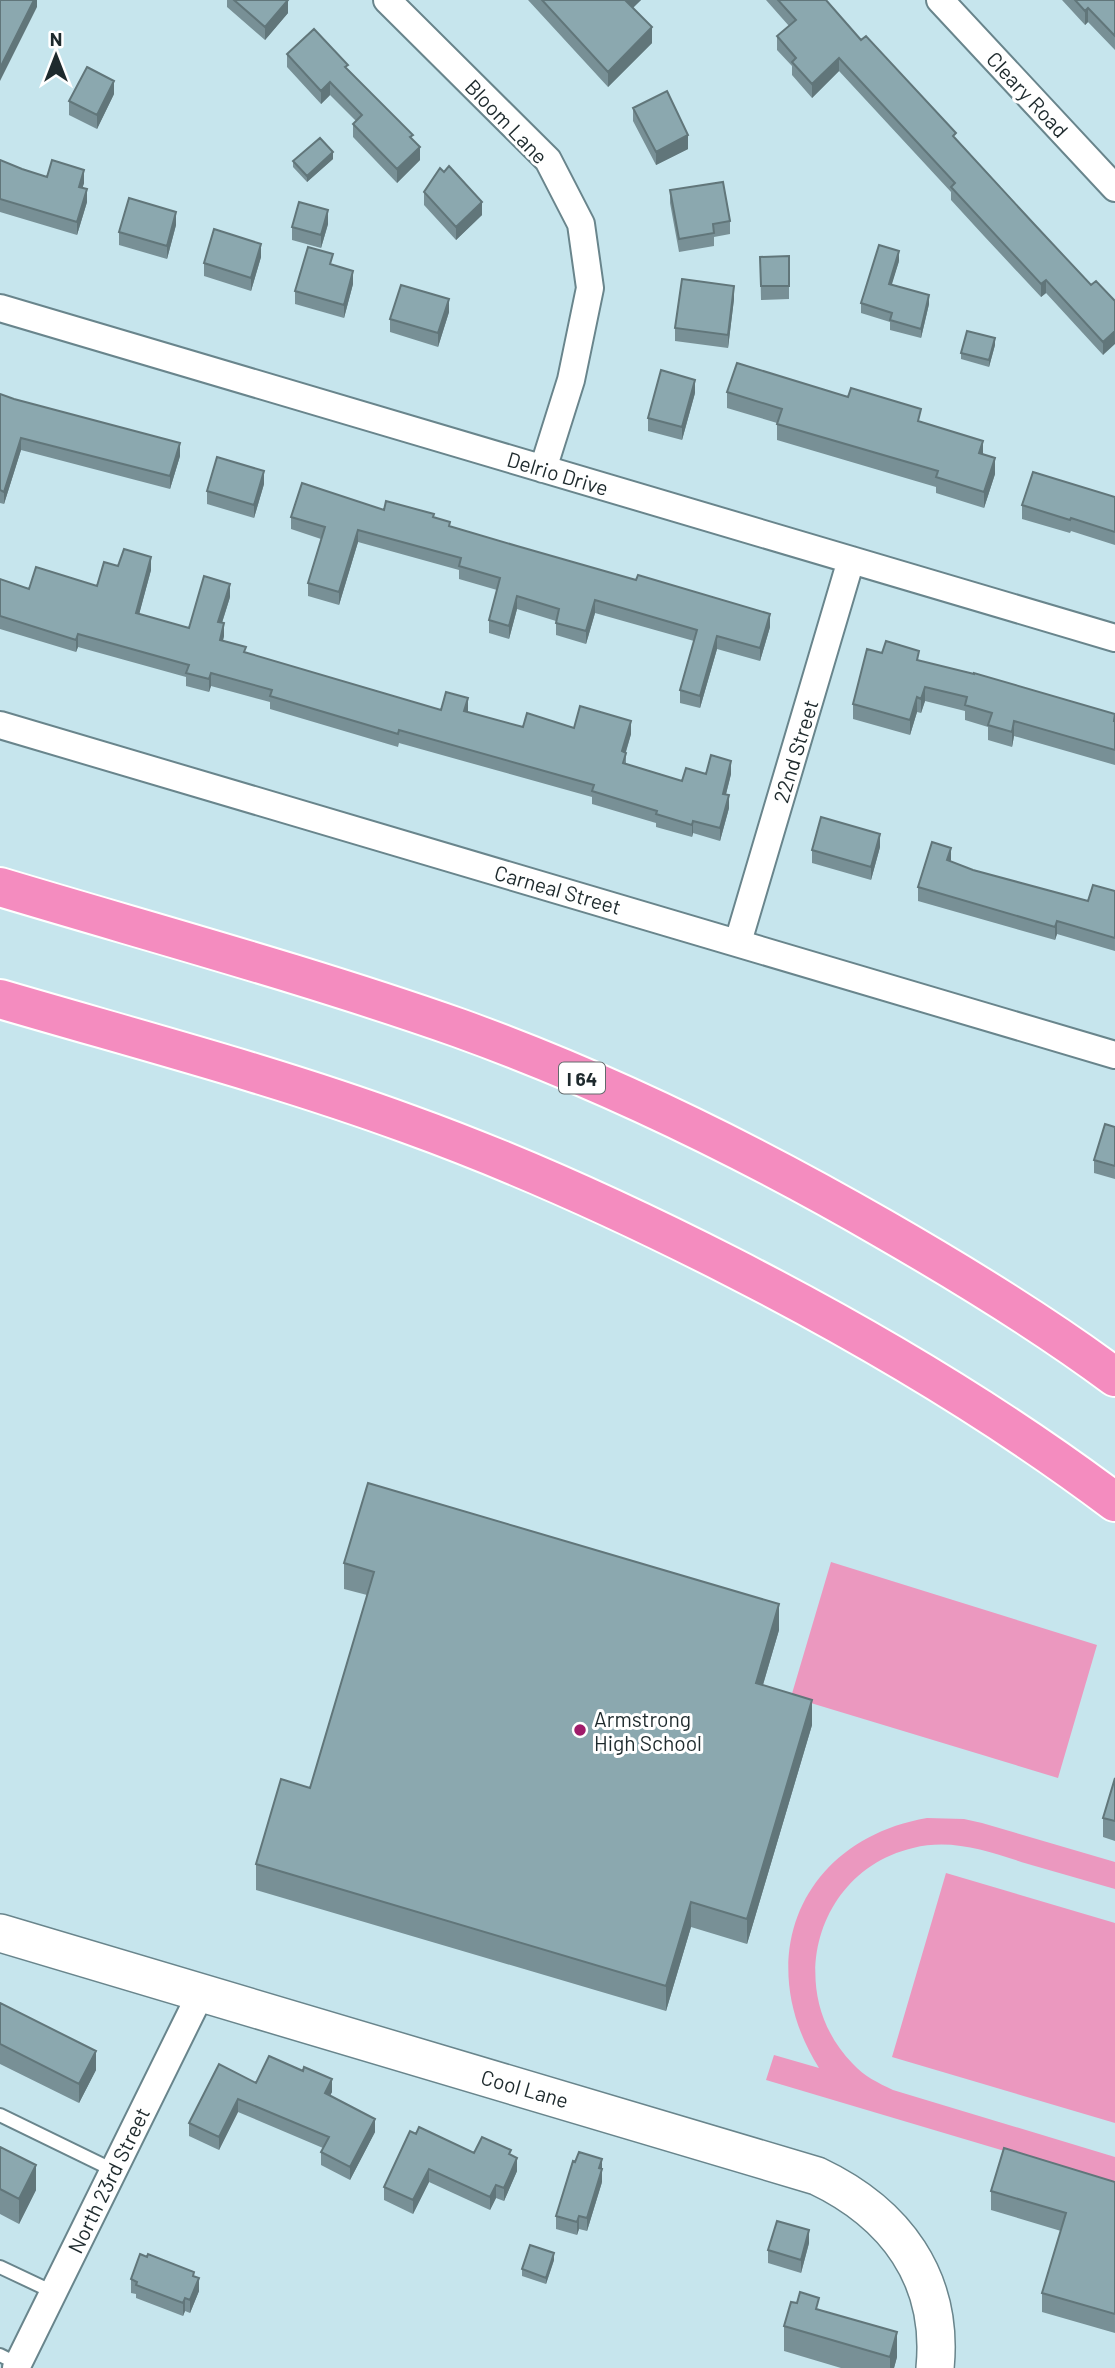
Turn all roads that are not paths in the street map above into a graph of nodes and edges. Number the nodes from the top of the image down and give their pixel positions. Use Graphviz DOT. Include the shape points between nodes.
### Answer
graph roads {
  1 [pos="387,0"];
  2 [pos="940,0"];
  3 [pos="1115,188"];
  4 [pos="0,307"];
  5 [pos="543,469"];
  6 [pos="852,560"];
  7 [pos="1115,638"];
  8 [pos="0,725"];
  9 [pos="0,887"];
  10 [pos="738,942"];
  11 [pos="0,999"];
  12 [pos="1115,1055"];
  13 [pos="1115,1377"];
  14 [pos="1115,1502"];
  15 [pos="0,1933"];
  16 [pos="201,1993"];
  17 [pos="0,2115"];
  18 [pos="114,2170"];
  19 [pos="0,2267"];
  20 [pos="53,2292"];
  21 [pos="11,2362"];
  22 [pos="935,2368"];
  1 -- 5 [label="street, Bloom Lane" via="548,160 581,224 590,288 571,380"];
  2 -- 3 [label="street, Cleary Road"];
  4 -- 5 [label="street, Delrio Drive"];
  5 -- 6 [label="street, Delrio Drive"];
  6 -- 7 [label="street, Delrio Drive"];
  6 -- 10 [label="street, 22nd Street"];
  8 -- 10 [label="street, Carneal Street"];
  9 -- 13 [label="highway, I 64" via="460,1029 638,1101 799,1180 907,1242 1008,1303"];
  10 -- 12 [label="street, Carneal Street"];
  11 -- 14 [label="highway" via="292,1085 546,1178 827,1316 1007,1424"];
  15 -- 16 [label="street, Cool Lane"];
  16 -- 18 [label="street, North 23rd Street"];
  16 -- 22 [label="street, Cool Lane" via="779,2163 845,2189 890,2225 918,2268 936,2329"];
  17 -- 18 [label="lane"];
  18 -- 20 [label="street, North 23rd Street"];
  19 -- 20 [label="lane"];
  20 -- 21 [label="street, North 23rd Street"];
}
